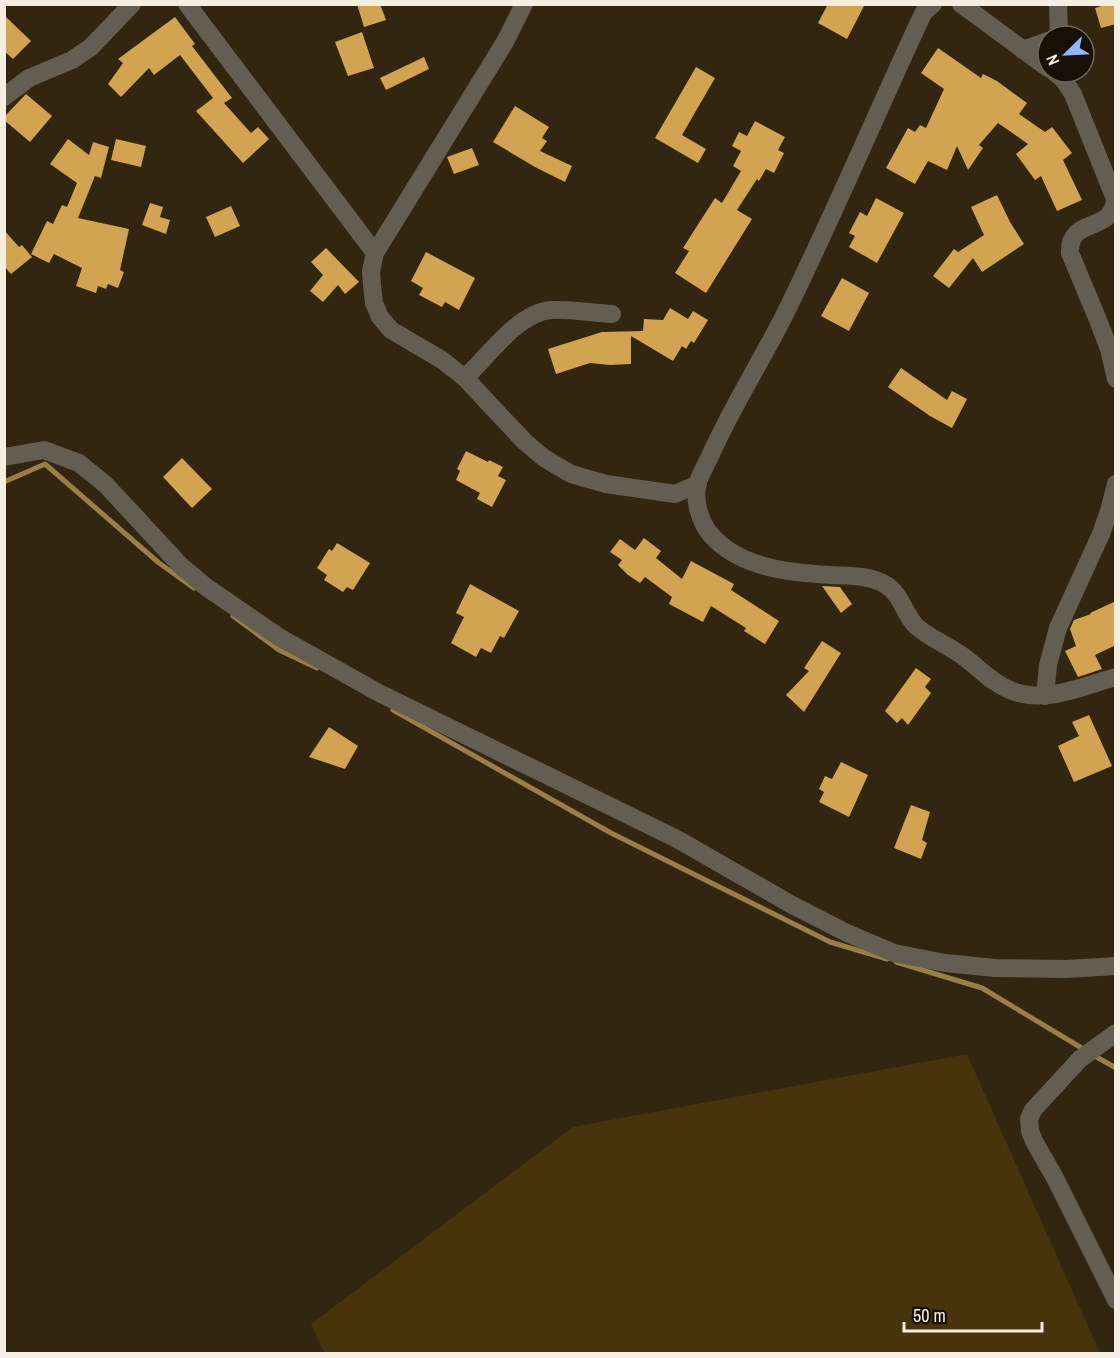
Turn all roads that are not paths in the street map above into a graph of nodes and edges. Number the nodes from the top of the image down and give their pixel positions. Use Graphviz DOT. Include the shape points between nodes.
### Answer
graph roads {
  1 [pos="132,4"];
  2 [pos="187,4"];
  3 [pos="524,4"];
  4 [pos="933,4"];
  5 [pos="961,4"];
  6 [pos="1058,4"];
  7 [pos="1059,24"];
  8 [pos="1036,45"];
  9 [pos="1023,50"];
  10 [pos="1036,59"];
  11 [pos="1064,84"];
  12 [pos="4,97"];
  13 [pos="1113,189"];
  14 [pos="375,253"];
  15 [pos="612,314"];
  16 [pos="465,378"];
  17 [pos="1116,379"];
  18 [pos="4,457"];
  19 [pos="698,484"];
  20 [pos="1116,484"];
  21 [pos="1116,677"];
  22 [pos="1045,696"];
  23 [pos="1116,966"];
  24 [pos="1116,1033"];
  25 [pos="1116,1300"];
  1 -- 12 [label="street" via="91,47 72,60 29,78"];
  2 -- 14 [label="street"];
  3 -- 14 [label="street"];
  4 -- 19 [label="street" via="920,20 785,313 730,413"];
  5 -- 9 [label="street"];
  6 -- 7 [label="street"];
  8 -- 9 [label="street"];
  9 -- 10 [label="street"];
  11 -- 13 [label="street" via="1077,103"];
  13 -- 17 [label="street" via="1112,212 1081,229 1069,245"];
  14 -- 16 [label="street" via="371,278 380,318 391,330"];
  15 -- 16 [label="street" via="549,310 535,314 519,324"];
  16 -- 19 [label="street" via="524,441 571,474 662,493 675,494"];
  18 -- 23 [label="street" via="44,450 79,463 106,484 197,580 279,637 380,693 677,839 847,933 894,953 945,963 995,968"];
  19 -- 22 [label="street" via="701,520 727,551 786,570 858,576 886,585 922,630 992,679 1010,690"];
  20 -- 22 [label="street" via="1101,534 1058,628"];
  21 -- 22 [label="street"];
  24 -- 25 [label="street" via="1080,1059 1029,1119 1034,1141"];
}
